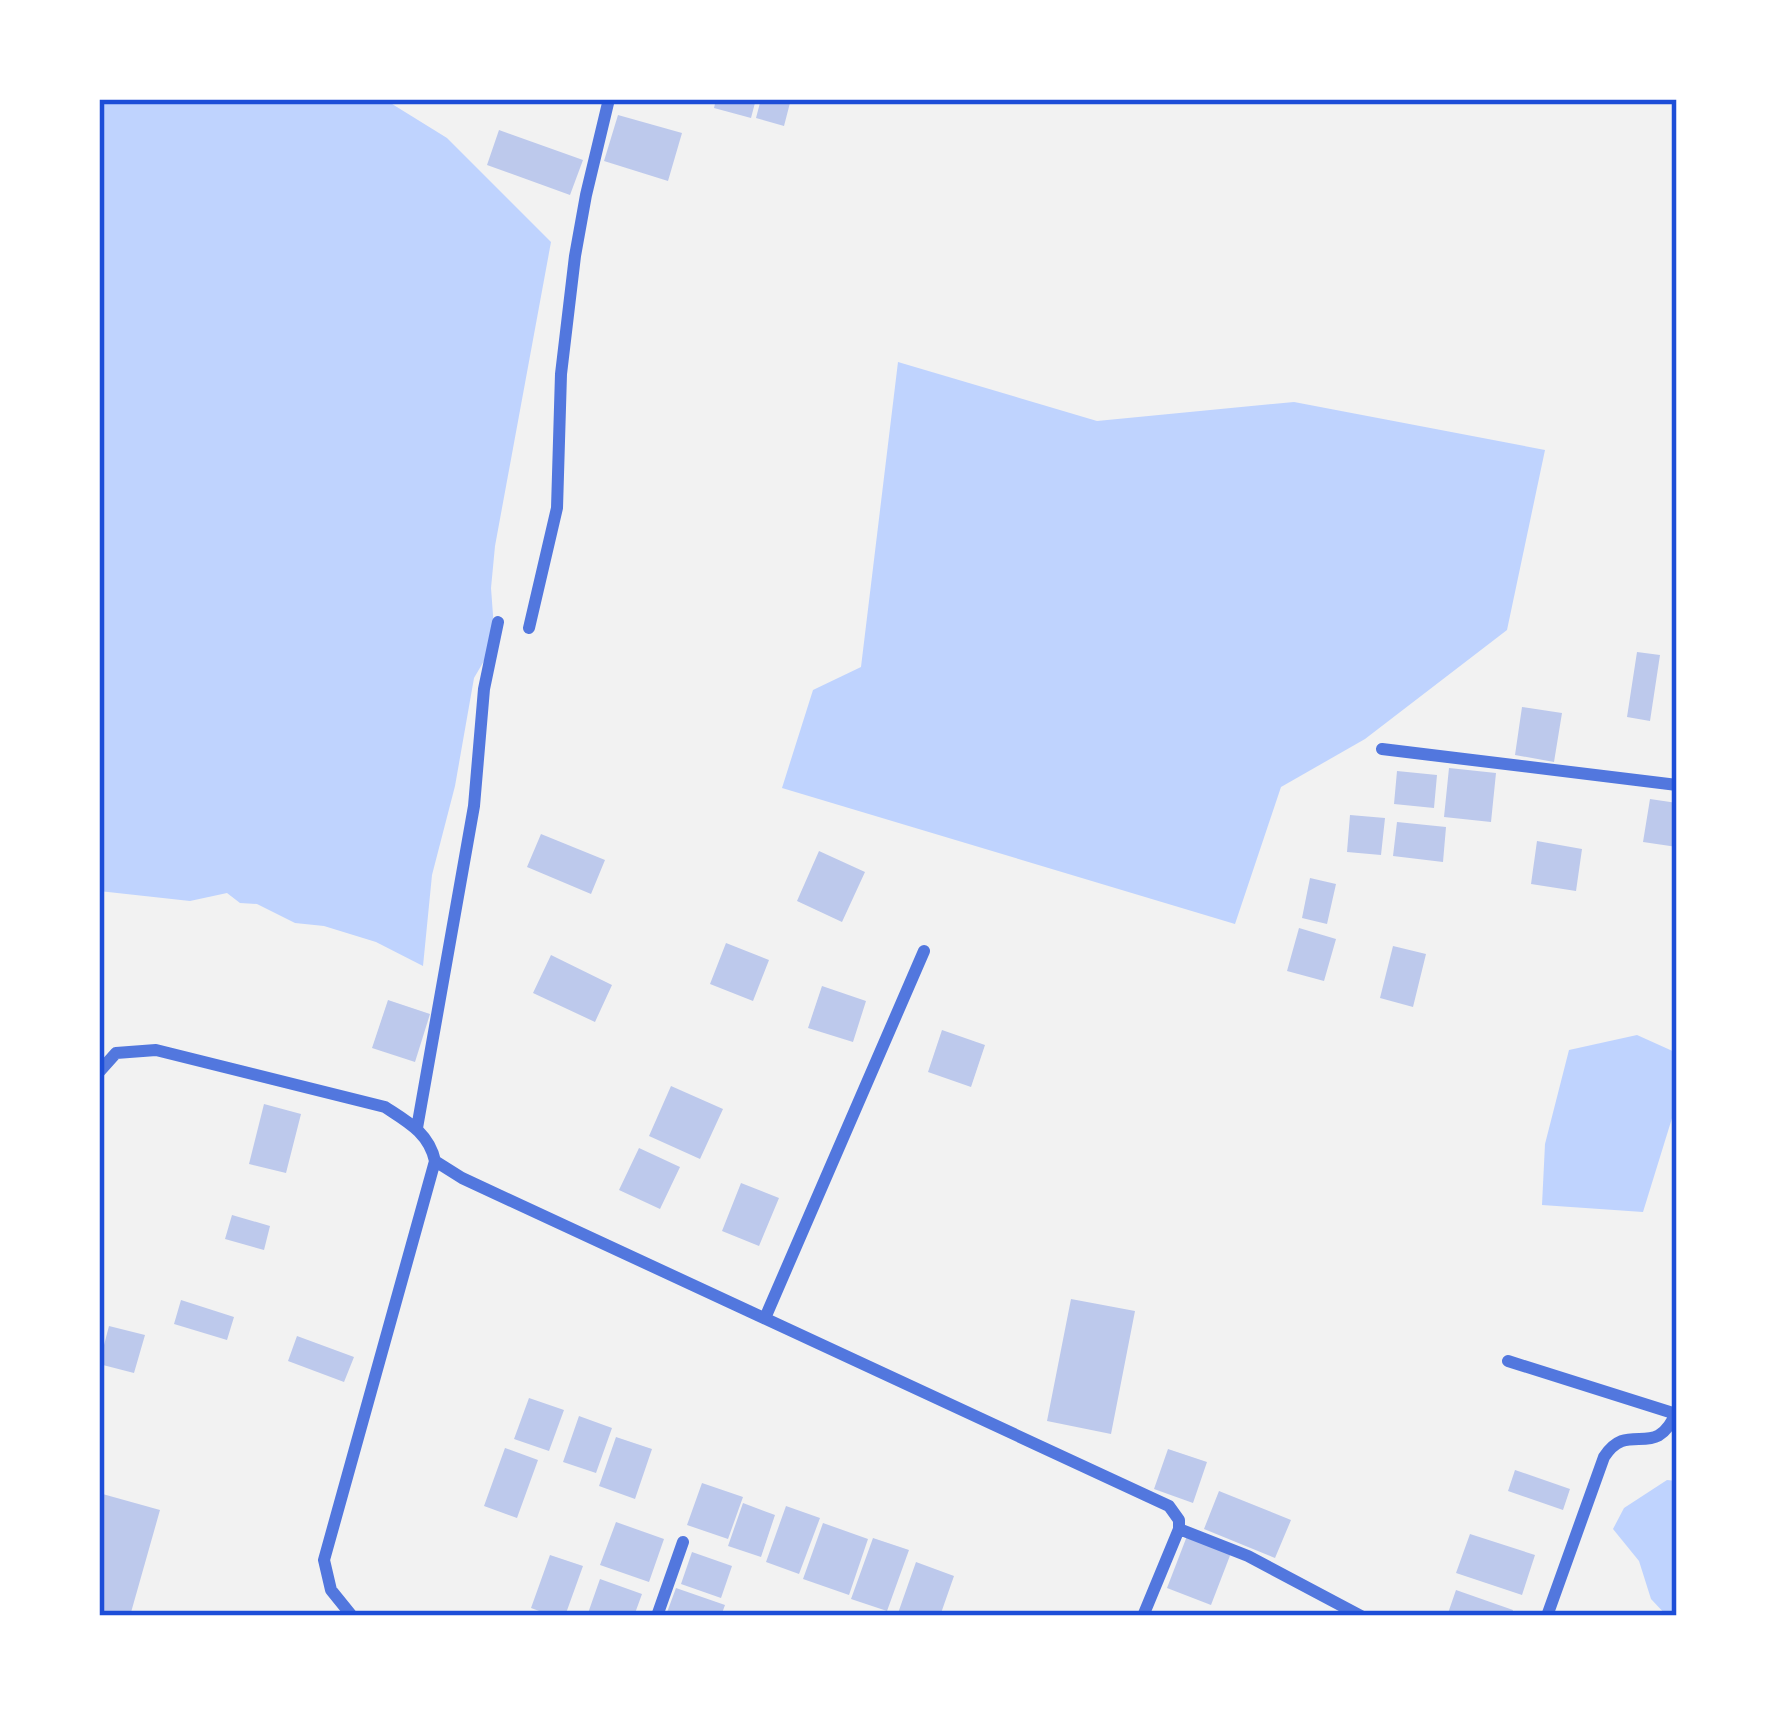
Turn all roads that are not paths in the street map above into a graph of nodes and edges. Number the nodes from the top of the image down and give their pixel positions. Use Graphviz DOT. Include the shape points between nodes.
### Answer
graph roads {
  1 [pos="609,99"];
  2 [pos="498,622"];
  3 [pos="529,628"];
  4 [pos="1382,749"];
  5 [pos="1677,785"];
  6 [pos="924,951"];
  7 [pos="99,1072"];
  8 [pos="417,1127"];
  9 [pos="435,1161"];
  10 [pos="765,1318"];
  11 [pos="1508,1360"];
  12 [pos="1676,1413"];
  13 [pos="1179,1529"];
  14 [pos="683,1542"];
  15 [pos="352,1616"];
  16 [pos="657,1616"];
  17 [pos="1142,1616"];
  18 [pos="1361,1616"];
  19 [pos="1547,1616"];
  1 -- 3 [label="street" via="575,256 557,508"];
  2 -- 8 [label="street"];
  4 -- 5 [label="street"];
  6 -- 10 [label="street"];
  7 -- 8 [label="street" via="116,1053 156,1050 385,1107"];
  8 -- 9 [label="street"];
  9 -- 10 [label="street"];
  9 -- 15 [label="street" via="324,1560 331,1590"];
  10 -- 13 [label="street" via="1169,1506"];
  11 -- 12 [label="street"];
  12 -- 19 [label="street" via="1661,1436 1610,1447"];
  13 -- 17 [label="street"];
  13 -- 18 [label="street"];
  14 -- 16 [label="street"];
}
